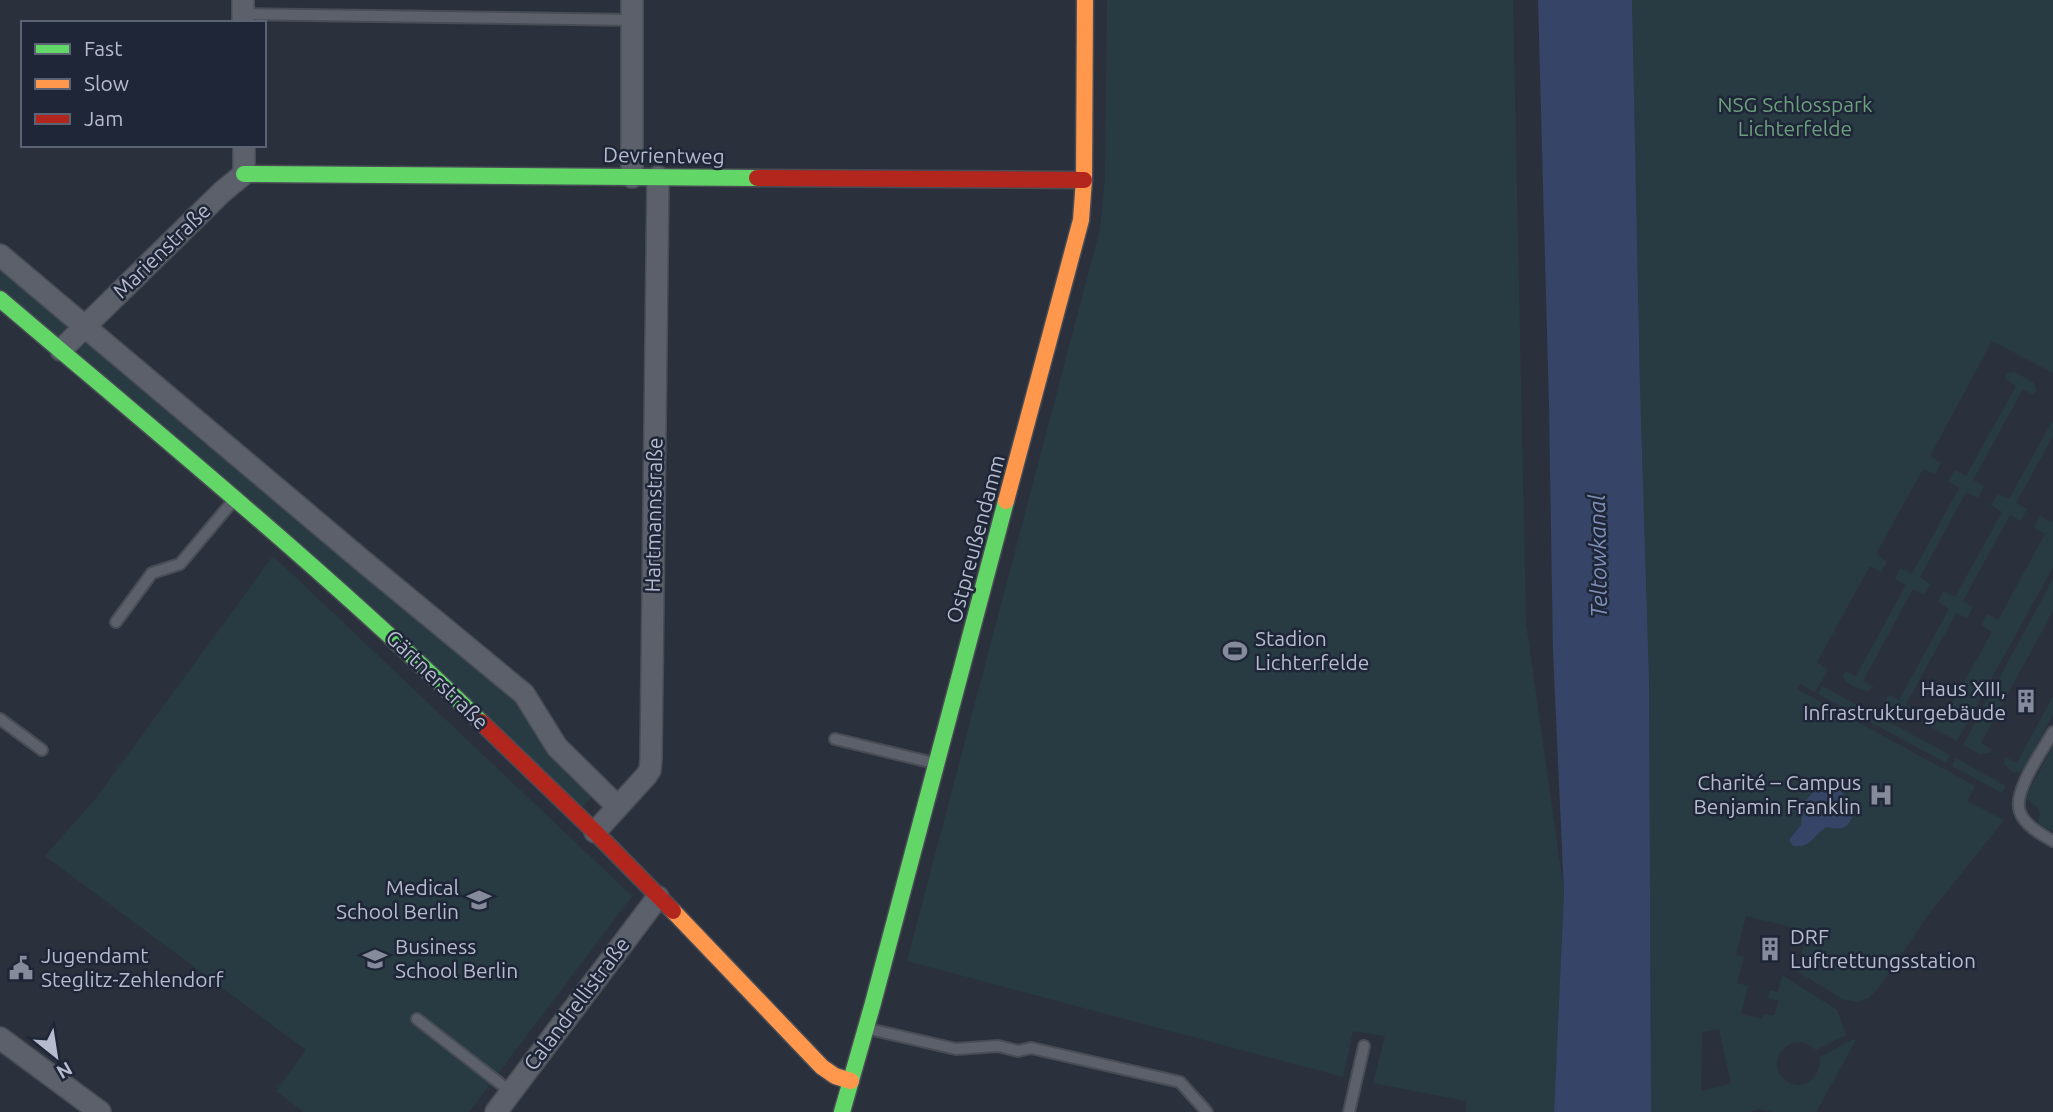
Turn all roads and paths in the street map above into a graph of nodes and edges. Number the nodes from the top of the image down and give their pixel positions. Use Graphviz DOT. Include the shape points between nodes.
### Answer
graph roads {
  1 [pos="1085,0"];
  2 [pos="632,10"];
  3 [pos="243,12"];
  4 [pos="244,147"];
  5 [pos="244,174"];
  6 [pos="632,177"];
  7 [pos="658,177"];
  8 [pos="1084,180"];
  9 [pos="0,255"];
  10 [pos="0,300"];
  11 [pos="85,325"];
  12 [pos="61,350"];
  13 [pos="235,499"];
  14 [pos="116,622"];
  15 [pos="0,719"];
  16 [pos="2053,732"];
  17 [pos="835,739"];
  18 [pos="42,750"];
  19 [pos="937,764"];
  20 [pos="617,806"];
  21 [pos="595,832"];
  22 [pos="2053,841"];
  23 [pos="658,897"];
  24 [pos="417,1020"];
  25 [pos="866,1029"];
  26 [pos="0,1038"];
  27 [pos="1364,1046"];
  28 [pos="851,1081"];
  29 [pos="511,1091"];
  30 [pos="100,1112"];
  31 [pos="496,1112"];
  32 [pos="842,1112"];
  33 [pos="1207,1112"];
  34 [pos="1349,1112"];
  1 -- 8 [label="street, Ostpreußendamm"];
  2 -- 3 [label="lane"];
  2 -- 6 [label="street"];
  4 -- 5 [label="street"];
  5 -- 6 [label="street, Devrientweg"];
  5 -- 11 [label="street, Marienstraße"];
  6 -- 7 [label="street, Devrientweg"];
  7 -- 8 [label="street, Devrientweg"];
  7 -- 20 [label="street, Hartmannstraße" via="651,760 646,776"];
  8 -- 19 [label="street, Ostpreußendamm" via="1077,236"];
  9 -- 11 [label="street, Gärtnerstraße"];
  10 -- 12 [label="street, Gärtnerstraße"];
  11 -- 12 [label="street, Marienstraße"];
  11 -- 20 [label="street, Gärtnerstraße" via="524,694 557,747"];
  12 -- 13 [label="street, Gärtnerstraße"];
  13 -- 14 [label="lane" via="180,564 152,573"];
  13 -- 21 [label="street, Gärtnerstraße" via="405,648"];
  15 -- 18 [label="lane"];
  16 -- 22 [label="lane" via="2022,786 2018,802 2020,814"];
  17 -- 19 [label="lane"];
  19 -- 25 [label="street, Ostpreußendamm"];
  20 -- 21 [label="street, Hartmannstraße"];
  21 -- 23 [label="street, Gärtnerstraße"];
  23 -- 28 [label="street, Gärtnerstraße" via="822,1067"];
  23 -- 29 [label="street, Calandrellistraße"];
  24 -- 29 [label="lane"];
  25 -- 28 [label="street, Ostpreußendamm"];
  25 -- 33 [label="lane" via="956,1049 1031,1048 1180,1082"];
  26 -- 30 [label="street"];
  27 -- 34 [label="lane"];
  28 -- 32 [label="street, Ostpreußendamm"];
  29 -- 31 [label="street, Calandrellistraße"];
}
